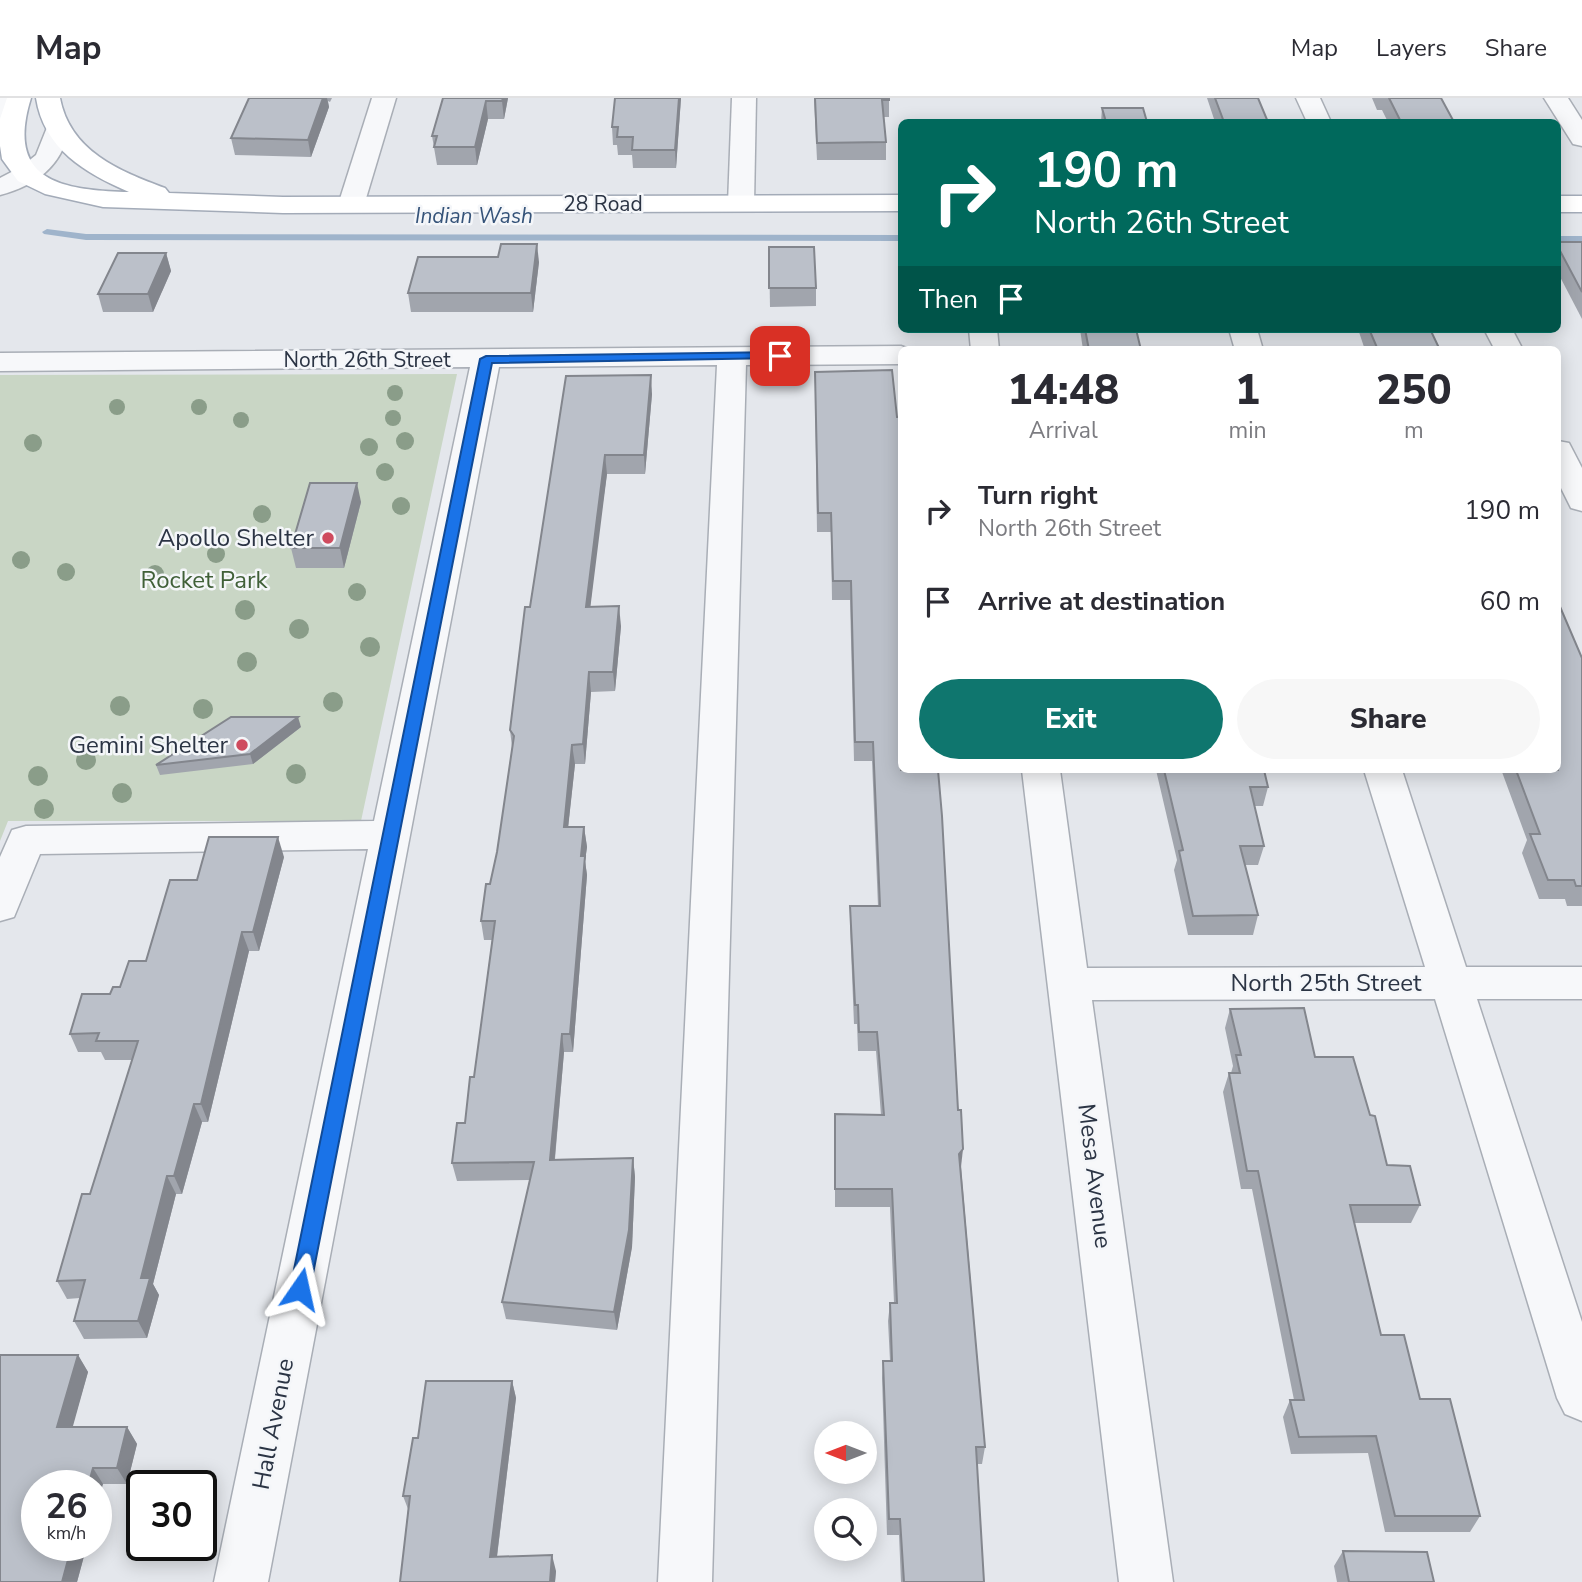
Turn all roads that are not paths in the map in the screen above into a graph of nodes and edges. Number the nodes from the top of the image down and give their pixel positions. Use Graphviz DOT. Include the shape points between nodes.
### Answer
graph roads {
  1 [pos="13,98"];
  2 [pos="19,98"];
  3 [pos="48,98"];
  4 [pos="384,98"];
  5 [pos="744,98"];
  6 [pos="1308,98"];
  7 [pos="1556,98"];
  8 [pos="0,114"];
  9 [pos="1318,119"];
  10 [pos="57,130"];
  11 [pos="1582,139"];
  12 [pos="27,176"];
  13 [pos="0,187"];
  14 [pos="178,200"];
  15 [pos="741,204"];
  16 [pos="898,204"];
  17 [pos="1561,204"];
  18 [pos="1582,204"];
  19 [pos="351,205"];
  20 [pos="898,355"];
  21 [pos="732,356"];
  22 [pos="486,359"];
  23 [pos="0,362"];
  24 [pos="1561,456"];
  25 [pos="1582,501"];
  26 [pos="1041,773"];
  27 [pos="1384,773"];
  28 [pos="392,835"];
  29 [pos="0,906"];
  30 [pos="1452,983"];
  31 [pos="1582,983"];
  32 [pos="1070,984"];
  33 [pos="1582,1398"];
  34 [pos="241,1582"];
  35 [pos="685,1582"];
  36 [pos="1146,1582"];
  1 -- 8 [label="street"];
  2 -- 12 [label="main road" via="11,139 15,159"];
  3 -- 10 [label="main road" via="49,116"];
  4 -- 19 [label="street"];
  5 -- 15 [label="street"];
  6 -- 9 [label="street"];
  7 -- 11 [label="street"];
  10 -- 12 [label="street" via="53,151"];
  10 -- 14 [label="main road, 28 Road" via="99,167"];
  12 -- 13 [label="street"];
  12 -- 14 [label="main road, 28 Road" via="77,195"];
  14 -- 19 [label="main road, 28 Road"];
  15 -- 16 [label="main road, 28 Road"];
  15 -- 19 [label="main road, 28 Road"];
  17 -- 18 [label="main road"];
  20 -- 21 [label="street, North 26th Street"];
  21 -- 22 [label="street, North 26th Street"];
  21 -- 35 [label="street"];
  22 -- 23 [label="street, North 26th Street"];
  22 -- 28 [label="street, Hall Avenue"];
  24 -- 25 [label="street"];
  26 -- 32 [label="street, Mesa Avenue"];
  27 -- 30 [label="street"];
  28 -- 29 [label="street" via="26,840"];
  28 -- 34 [label="street, Hall Avenue"];
  30 -- 31 [label="street, North 25th Street"];
  30 -- 32 [label="street, North 25th Street"];
  30 -- 33 [label="street"];
  32 -- 36 [label="street, Mesa Avenue"];
}
